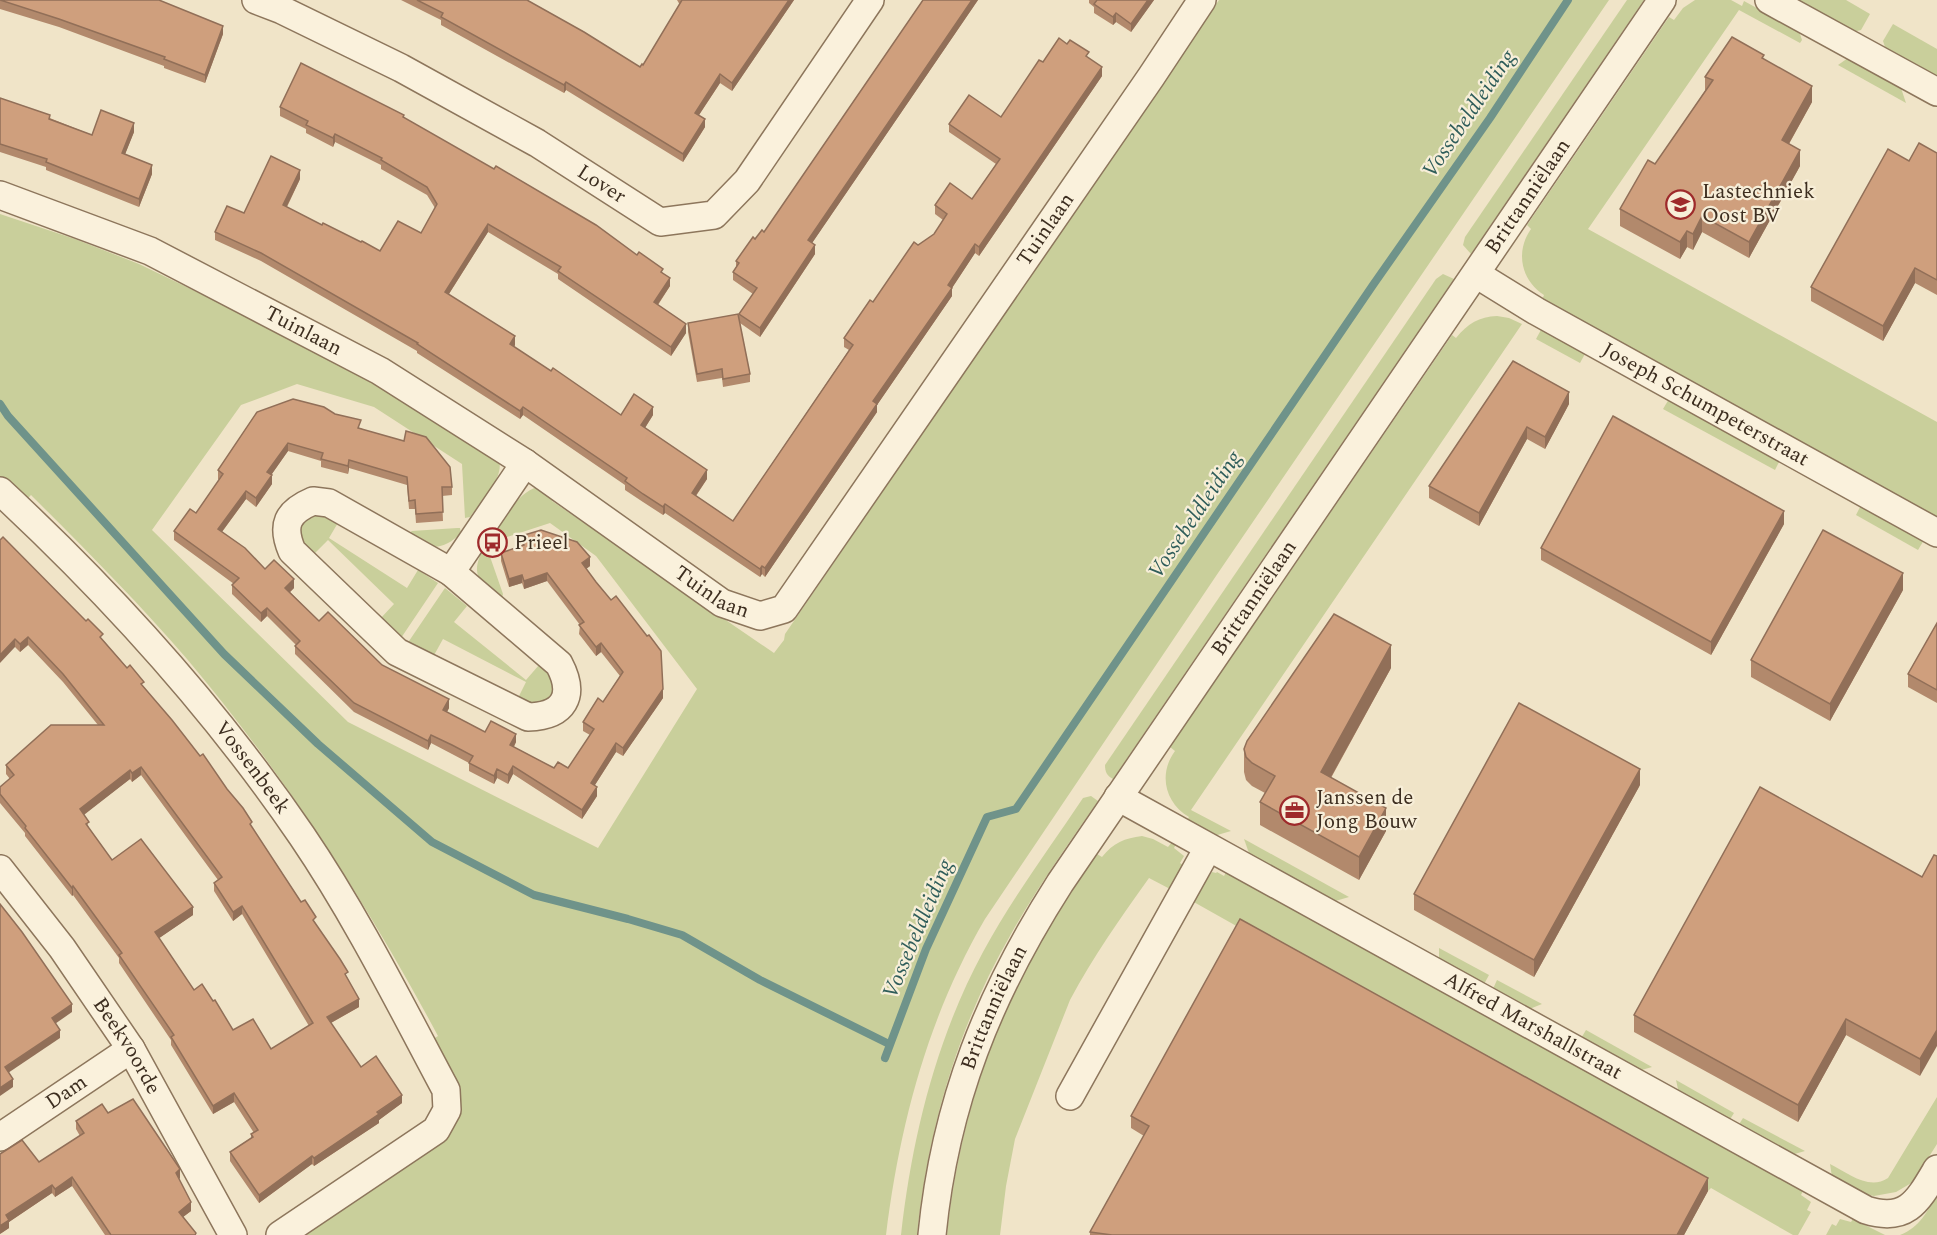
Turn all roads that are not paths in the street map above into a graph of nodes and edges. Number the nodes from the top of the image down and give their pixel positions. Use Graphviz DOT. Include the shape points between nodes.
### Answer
graph roads {
  1 [pos="256,0"];
  2 [pos="870,0"];
  3 [pos="1202,0"];
  4 [pos="1662,0"];
  5 [pos="1769,0"];
  6 [pos="284,5"];
  7 [pos="1937,92"];
  8 [pos="0,195"];
  9 [pos="1476,274"];
  10 [pos="525,464"];
  11 [pos="0,491"];
  12 [pos="1937,533"];
  13 [pos="451,572"];
  14 [pos="1118,797"];
  15 [pos="1208,848"];
  16 [pos="0,869"];
  17 [pos="131,1049"];
  18 [pos="1070,1096"];
  19 [pos="0,1137"];
  20 [pos="1937,1169"];
  21 [pos="233,1235"];
  22 [pos="280,1235"];
  23 [pos="932,1235"];
  1 -- 6 [label="street, Lover"];
  2 -- 6 [label="street, Lover" via="747,181 714,215 660,222 526,137"];
  3 -- 10 [label="street, Tuinlaan" via="784,609 760,616 722,603"];
  4 -- 9 [label="street, Brittanniëlaan"];
  5 -- 7 [label="street"];
  8 -- 10 [label="street, Tuinlaan" via="150,252 381,371"];
  9 -- 12 [label="street, Joseph Schumpeterstraat"];
  9 -- 14 [label="street, Brittanniëlaan"];
  10 -- 13 [label="street"];
  11 -- 22 [label="street, Vossenbeek" via="129,619 224,730 302,836 359,927 446,1090 447,1110 436,1130"];
  13 -- 13 [label="street" via="559,664 567,678 567,694 559,708 544,716 528,717 396,652 292,551 286,536 288,520 298,507 313,501 329,503"];
  14 -- 15 [label="street, Alfred Marshallstraat"];
  14 -- 23 [label="street, Brittanniëlaan" via="1030,931 983,1025 947,1140"];
  15 -- 18 [label="street"];
  15 -- 20 [label="street, Alfred Marshallstraat" via="1866,1210 1894,1215 1908,1209"];
  16 -- 17 [label="street, Beekvoorde" via="62,948"];
  17 -- 19 [label="street, Dam"];
  17 -- 21 [label="street, Beekvoorde"];
}
